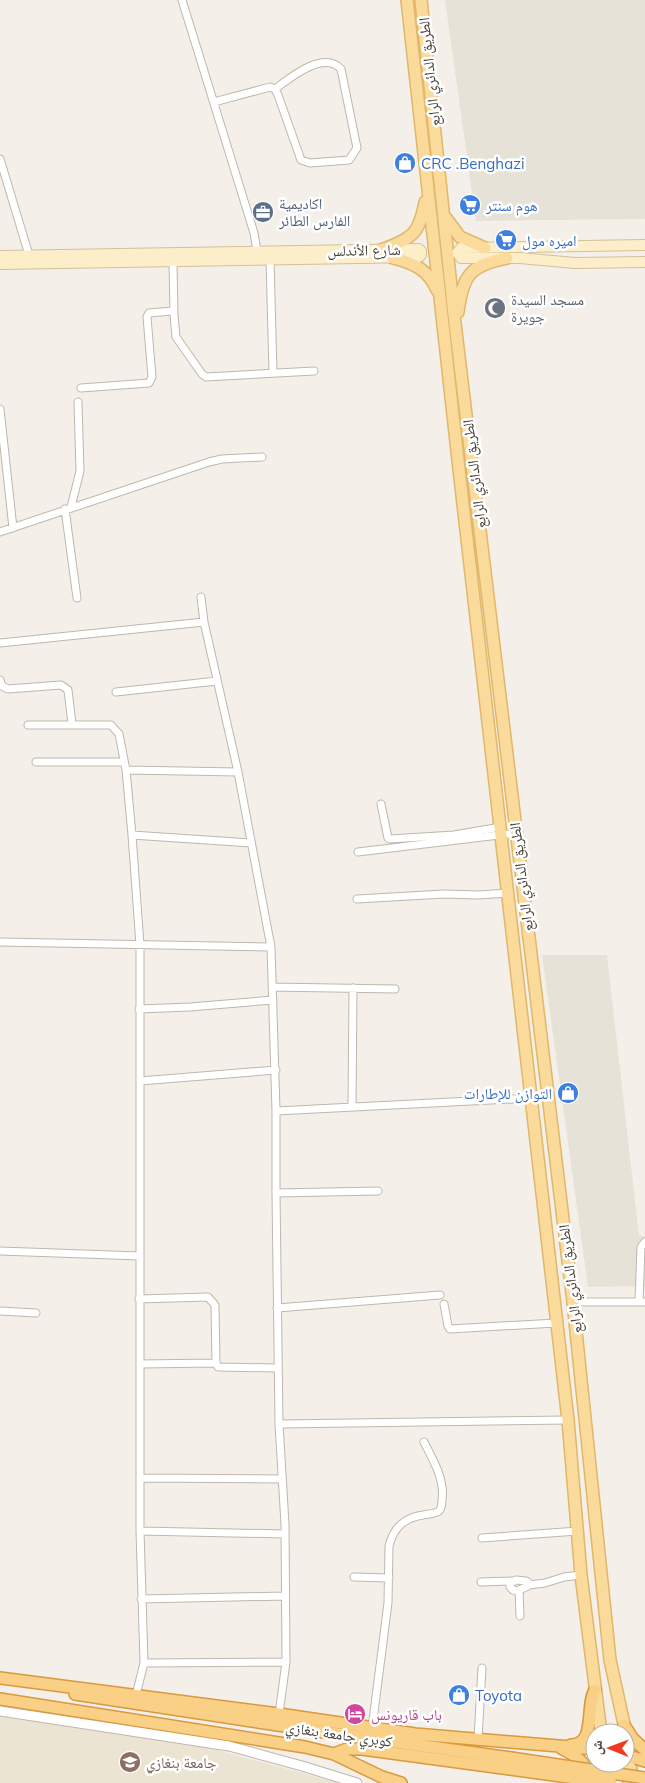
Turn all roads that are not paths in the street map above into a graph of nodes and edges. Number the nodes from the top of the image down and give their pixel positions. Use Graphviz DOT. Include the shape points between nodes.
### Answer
graph roads {
  1 [pos="182,0"];
  2 [pos="407,0"];
  3 [pos="421,0"];
  4 [pos="275,89"];
  5 [pos="214,102"];
  6 [pos="0,159"];
  7 [pos="427,190"];
  8 [pos="444,214"];
  9 [pos="644,245"];
  10 [pos="485,248"];
  11 [pos="381,250"];
  12 [pos="257,251"];
  13 [pos="29,255"];
  14 [pos="0,256"];
  15 [pos="197,258"];
  16 [pos="393,258"];
  17 [pos="507,258"];
  18 [pos="270,260"];
  19 [pos="644,262"];
  20 [pos="173,263"];
  21 [pos="0,264"];
  22 [pos="440,297"];
  23 [pos="174,311"];
  24 [pos="456,333"];
  25 [pos="314,371"];
  26 [pos="274,373"];
  27 [pos="81,388"];
  28 [pos="78,402"];
  29 [pos="0,410"];
  30 [pos="262,457"];
  31 [pos="68,508"];
  32 [pos="13,528"];
  33 [pos="0,532"];
  34 [pos="200,596"];
  35 [pos="77,598"];
  36 [pos="204,622"];
  37 [pos="0,643"];
  38 [pos="0,680"];
  39 [pos="217,681"];
  40 [pos="116,692"];
  41 [pos="28,724"];
  42 [pos="72,724"];
  43 [pos="36,762"];
  44 [pos="124,762"];
  45 [pos="126,770"];
  46 [pos="238,772"];
  47 [pos="381,804"];
  48 [pos="501,830"];
  49 [pos="516,832"];
  50 [pos="132,835"];
  51 [pos="251,843"];
  52 [pos="358,852"];
  53 [pos="508,893"];
  54 [pos="357,899"];
  55 [pos="0,942"];
  56 [pos="140,945"];
  57 [pos="271,947"];
  58 [pos="272,987"];
  59 [pos="353,988"];
  60 [pos="394,989"];
  61 [pos="273,1000"];
  62 [pos="139,1009"];
  63 [pos="526,1049"];
  64 [pos="542,1050"];
  65 [pos="276,1070"];
  66 [pos="140,1081"];
  67 [pos="532,1098"];
  68 [pos="352,1108"];
  69 [pos="276,1111"];
  70 [pos="378,1191"];
  71 [pos="276,1193"];
  72 [pos="645,1242"];
  73 [pos="0,1251"];
  74 [pos="140,1256"];
  75 [pos="440,1295"];
  76 [pos="139,1299"];
  77 [pos="573,1302"];
  78 [pos="642,1302"];
  79 [pos="444,1304"];
  80 [pos="277,1308"];
  81 [pos="0,1311"];
  82 [pos="36,1313"];
  83 [pos="556,1323"];
  84 [pos="216,1363"];
  85 [pos="140,1364"];
  86 [pos="278,1368"];
  87 [pos="568,1420"];
  88 [pos="278,1424"];
  89 [pos="424,1442"];
  90 [pos="140,1478"];
  91 [pos="282,1479"];
  92 [pos="140,1531"];
  93 [pos="578,1531"];
  94 [pos="285,1534"];
  95 [pos="482,1538"];
  96 [pos="581,1575"];
  97 [pos="354,1577"];
  98 [pos="389,1578"];
  99 [pos="512,1581"];
  100 [pos="481,1582"];
  101 [pos="529,1585"];
  102 [pos="519,1590"];
  103 [pos="285,1596"];
  104 [pos="141,1599"];
  105 [pos="520,1616"];
  106 [pos="286,1662"];
  107 [pos="144,1663"];
  108 [pos="611,1664"];
  109 [pos="592,1666"];
  110 [pos="482,1668"];
  111 [pos="0,1678"];
  112 [pos="34,1682"];
  113 [pos="596,1690"];
  114 [pos="136,1695"];
  115 [pos="0,1699"];
  116 [pos="0,1711"];
  117 [pos="279,1714"];
  118 [pos="600,1723"];
  119 [pos="623,1723"];
  120 [pos="372,1728"];
  121 [pos="478,1739"];
  122 [pos="635,1740"];
  123 [pos="557,1746"];
  124 [pos="585,1748"];
  125 [pos="645,1750"];
  126 [pos="334,1754"];
  127 [pos="511,1764"];
  128 [pos="645,1778"];
  129 [pos="358,1783"];
  130 [pos="401,1783"];
  131 [pos="588,1783"];
  132 [pos="611,1783"];
  1 -- 5 [label="street"];
  2 -- 7 [label="main road, الطريق الدائري الرابع"];
  3 -- 8 [label="main road, الطريق الدائري الرابع"];
  4 -- 4 [label="street" via="305,163 349,160 357,148 341,69 336,63 306,67"];
  4 -- 5 [label="street" via="270,87"];
  5 -- 12 [label="street"];
  6 -- 13 [label="street"];
  7 -- 11 [label="main road" via="421,223 416,232"];
  7 -- 22 [label="main road, الطريق الدائري الرابع"];
  8 -- 10 [label="main road" via="460,237"];
  8 -- 24 [label="main road, الطريق الدائري الرابع"];
  9 -- 10 [label="main road"];
  9 -- 19 [label="main road"];
  10 -- 17 [label="main road" via="461,248 457,253 461,258"];
  11 -- 12 [label="main road, شارع الأندلس"];
  11 -- 16 [label="main road, شارع الأندلس" via="421,251 419,257"];
  12 -- 15 [label="main road, شارع الأندلس"];
  13 -- 14 [label="main road, شارع الأندلس"];
  13 -- 15 [label="main road, شارع الأندلس"];
  15 -- 18 [label="main road, شارع الأندلس"];
  15 -- 20 [label="main road, شارع الأندلس"];
  16 -- 18 [label="main road, شارع الأندلس"];
  16 -- 22 [label="main road" via="425,271"];
  17 -- 19 [label="main road" via="564,263"];
  17 -- 24 [label="main road" via="481,264 468,276 461,292"];
  18 -- 26 [label="street"];
  20 -- 21 [label="main road, شارع الأندلس"];
  20 -- 23 [label="street"];
  22 -- 48 [label="main road, الطريق الدائري الرابع"];
  23 -- 26 [label="street" via="176,337 206,377"];
  23 -- 27 [label="street" via="149,313 147,317 152,377 149,383"];
  24 -- 49 [label="main road, الطريق الدائري الرابع"];
  25 -- 26 [label="street"];
  28 -- 31 [label="street" via="80,471"];
  29 -- 32 [label="street"];
  30 -- 31 [label="street" via="216,460"];
  31 -- 32 [label="street"];
  31 -- 35 [label="street"];
  32 -- 33 [label="street"];
  34 -- 36 [label="street"];
  36 -- 37 [label="street"];
  36 -- 39 [label="street"];
  38 -- 42 [label="street" via="8,689 65,687"];
  39 -- 40 [label="street"];
  39 -- 46 [label="street"];
  41 -- 42 [label="street"];
  42 -- 44 [label="street" via="111,724 119,734"];
  43 -- 44 [label="street"];
  44 -- 45 [label="street"];
  45 -- 46 [label="street"];
  45 -- 50 [label="street"];
  46 -- 51 [label="street"];
  47 -- 48 [label="street" via="390,839"];
  48 -- 49 [label="street"];
  48 -- 52 [label="street" via="427,845"];
  48 -- 53 [label="main road, الطريق الدائري الرابع"];
  49 -- 64 [label="main road, الطريق الدائري الرابع"];
  50 -- 51 [label="street"];
  50 -- 56 [label="street"];
  51 -- 57 [label="street"];
  53 -- 54 [label="street"];
  53 -- 63 [label="main road, الطريق الدائري الرابع"];
  55 -- 56 [label="street"];
  56 -- 57 [label="street"];
  56 -- 62 [label="street"];
  57 -- 58 [label="street"];
  58 -- 59 [label="street"];
  58 -- 61 [label="street"];
  59 -- 60 [label="street"];
  59 -- 68 [label="street"];
  61 -- 62 [label="street"];
  61 -- 65 [label="street"];
  62 -- 66 [label="street"];
  63 -- 64 [label="main road" via="534,1045"];
  63 -- 67 [label="main road, الطريق الدائري الرابع"];
  64 -- 77 [label="main road, الطريق الدائري الرابع"];
  65 -- 66 [label="street"];
  65 -- 69 [label="street"];
  66 -- 74 [label="street"];
  67 -- 68 [label="street"];
  67 -- 83 [label="main road, الطريق الدائري الرابع"];
  68 -- 69 [label="street"];
  69 -- 71 [label="street"];
  70 -- 71 [label="street"];
  71 -- 80 [label="street"];
  72 -- 78 [label="street" via="641,1246"];
  73 -- 74 [label="street"];
  74 -- 76 [label="street"];
  75 -- 80 [label="street"];
  76 -- 84 [label="street" via="208,1297 215,1306"];
  76 -- 85 [label="street"];
  77 -- 78 [label="street"];
  77 -- 108 [label="main road, الطريق الدائري الرابع"];
  79 -- 83 [label="street" via="450,1329"];
  80 -- 86 [label="street"];
  81 -- 82 [label="street"];
  83 -- 87 [label="main road, الطريق الدائري الرابع"];
  84 -- 85 [label="street"];
  84 -- 86 [label="street" via="222,1368"];
  85 -- 90 [label="street"];
  86 -- 88 [label="street"];
  87 -- 88 [label="street"];
  87 -- 93 [label="main road, الطريق الدائري الرابع"];
  88 -- 91 [label="street"];
  89 -- 98 [label="street" via="441,1478 441,1508 410,1517 398,1526 389,1546"];
  90 -- 91 [label="street"];
  90 -- 92 [label="street"];
  91 -- 94 [label="street"];
  92 -- 94 [label="street"];
  92 -- 104 [label="street"];
  93 -- 95 [label="street"];
  93 -- 96 [label="main road, الطريق الدائري الرابع"];
  94 -- 103 [label="street"];
  96 -- 101 [label="street"];
  96 -- 109 [label="main road, الطريق الدائري الرابع"];
  97 -- 98 [label="street"];
  98 -- 120 [label="street"];
  99 -- 100 [label="street"];
  99 -- 101 [label="street" via="526,1581"];
  99 -- 102 [label="street" via="512,1589"];
  101 -- 102 [label="street"];
  102 -- 105 [label="street"];
  103 -- 104 [label="street"];
  103 -- 106 [label="street"];
  104 -- 107 [label="street"];
  106 -- 107 [label="street"];
  106 -- 117 [label="street"];
  107 -- 114 [label="street"];
  108 -- 109 [label="main road"];
  108 -- 119 [label="main road, الطريق الدائري الرابع"];
  109 -- 113 [label="main road, الطريق الدائري الرابع"];
  110 -- 121 [label="street"];
  111 -- 112 [label="highway"];
  112 -- 114 [label="highway"];
  112 -- 127 [label="highway, كوبري جامعة بنغازي" via="82,1696"];
  113 -- 118 [label="main road, الطريق الدائري الرابع"];
  113 -- 123 [label="highway" via="584,1740 577,1745"];
  114 -- 117 [label="highway"];
  115 -- 126 [label="highway" via="205,1730"];
  116 -- 129 [label="street" via="229,1746"];
  117 -- 120 [label="highway"];
  120 -- 121 [label="highway"];
  121 -- 123 [label="highway"];
  122 -- 125 [label="highway"];
  123 -- 124 [label="highway"];
  123 -- 131 [label="highway" via="584,1764"];
  126 -- 127 [label="highway, كوبري جامعة بنغازي" via="362,1749"];
  126 -- 130 [label="highway"];
  127 -- 128 [label="highway, كوبري جامعة بنغازي, bridge"];
  127 -- 132 [label="highway, كوبري جامعة بنغازي, bridge"];
}
